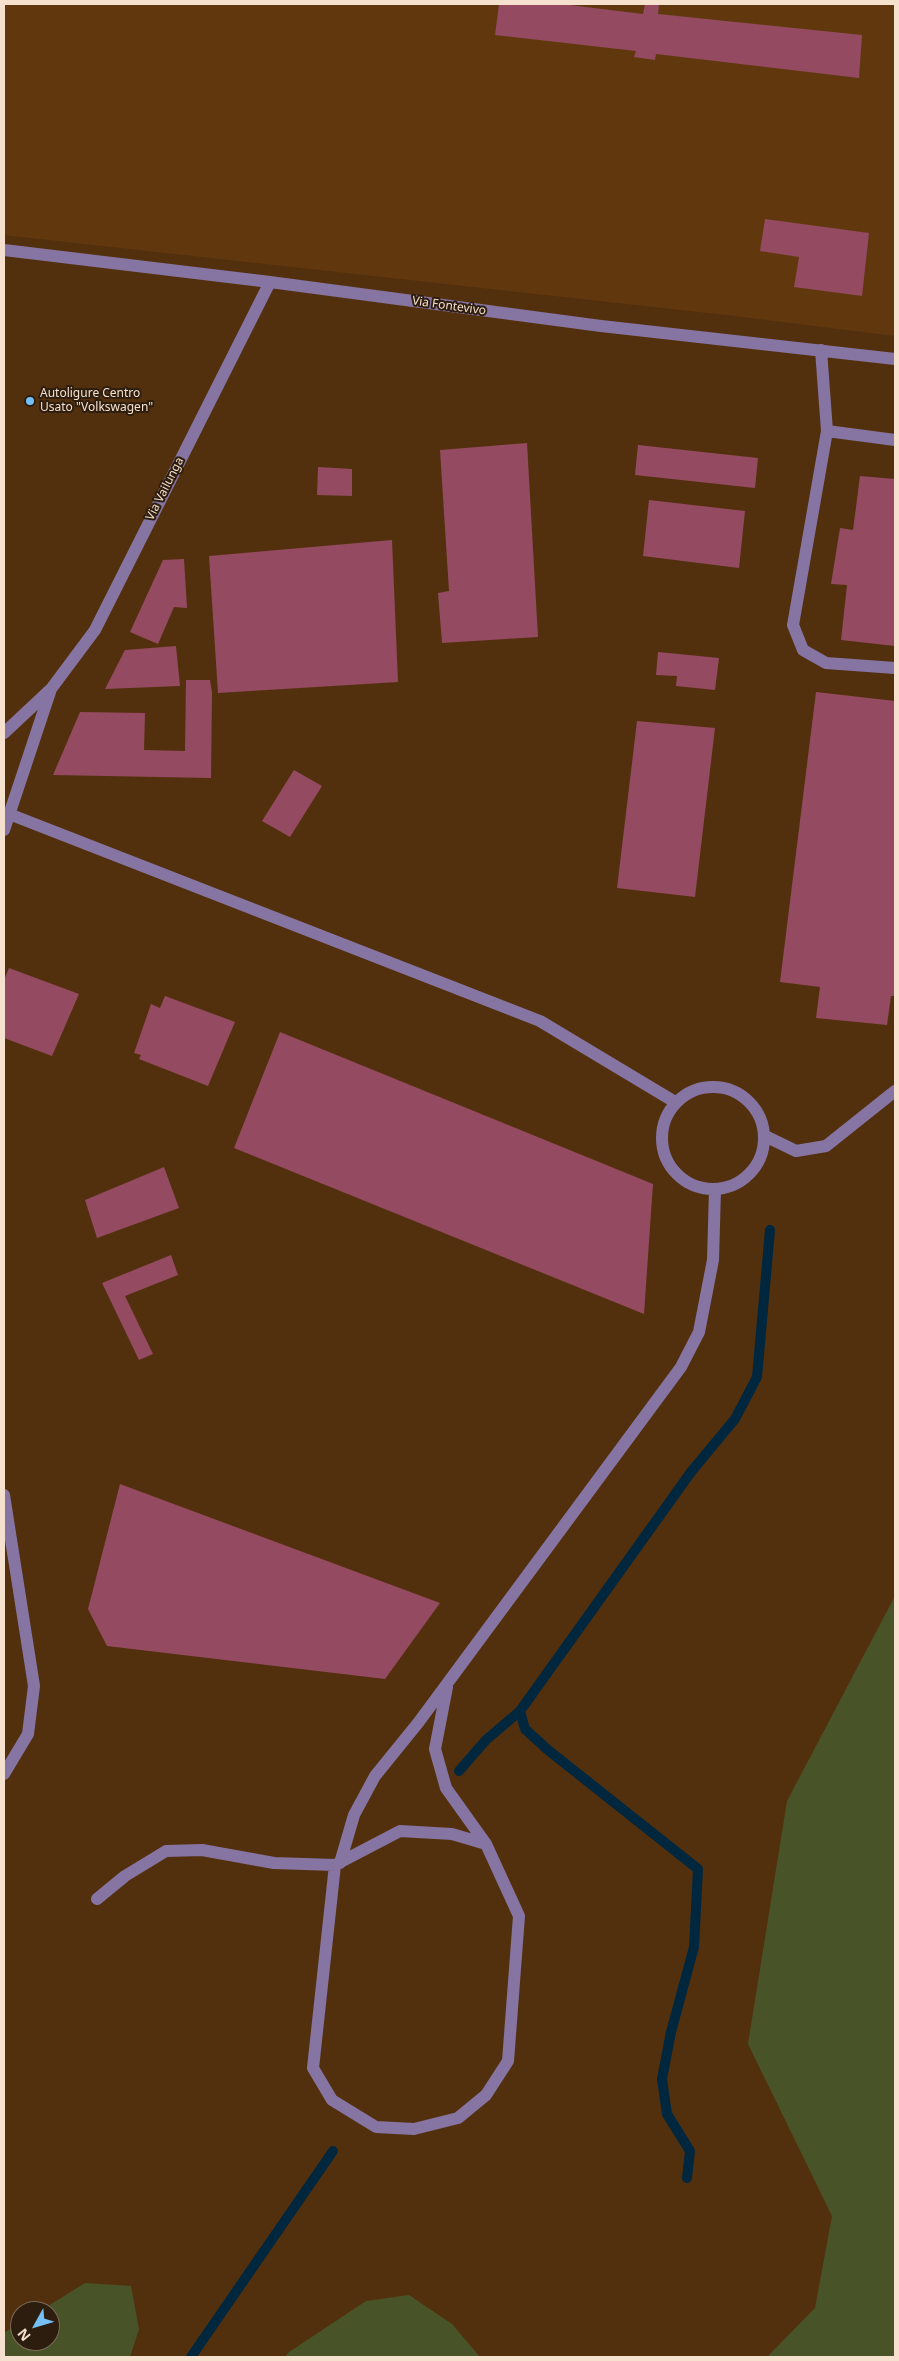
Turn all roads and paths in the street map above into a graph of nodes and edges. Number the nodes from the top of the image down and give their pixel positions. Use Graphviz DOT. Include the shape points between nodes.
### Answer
graph roads {
  1 [pos="4,250"];
  2 [pos="270,282"];
  3 [pos="822,350"];
  4 [pos="895,359"];
  5 [pos="827,431"];
  6 [pos="895,440"];
  7 [pos="895,668"];
  8 [pos="51,690"];
  9 [pos="4,734"];
  10 [pos="9,814"];
  11 [pos="4,830"];
  12 [pos="895,1091"];
  13 [pos="675,1102"];
  14 [pos="765,1136"];
  15 [pos="715,1190"];
  16 [pos="4,1495"];
  17 [pos="447,1683"];
  18 [pos="4,1774"];
  19 [pos="486,1844"];
  20 [pos="338,1864"];
  21 [pos="97,1899"];
  1 -- 2 [label="street, Via Fontevivo"];
  2 -- 3 [label="street, Via Fontevivo" via="601,326"];
  2 -- 8 [label="street, Via Vailunga" via="95,630"];
  3 -- 4 [label="street, Via Fontevivo"];
  3 -- 5 [label="street"];
  5 -- 6 [label="street"];
  5 -- 7 [label="street" via="793,625 802,650 826,663"];
  8 -- 9 [label="street, Via Vailunga"];
  8 -- 10 [label="street, Via Vailunga"];
  10 -- 11 [label="street, Via Vailunga"];
  10 -- 13 [label="street" via="540,1021"];
  12 -- 14 [label="street" via="826,1146 796,1152"];
  13 -- 14 [label="street" via="694,1089 711,1086 733,1090 748,1100 760,1117"];
  13 -- 15 [label="street" via="664,1120 660,1140 665,1158 678,1176 697,1187"];
  14 -- 15 [label="street" via="761,1158 751,1173 733,1186"];
  15 -- 17 [label="street" via="713,1260 701,1323 681,1367"];
  16 -- 18 [label="street" via="34,1686 28,1734"];
  17 -- 19 [label="street" via="435,1749 446,1788"];
  17 -- 20 [label="street" via="374,1776 354,1815"];
  19 -- 20 [label="street" via="452,1834 400,1831"];
  19 -- 20 [label="street" via="519,1916 508,2061 486,2095 458,2118 414,2129 376,2127 332,2100 313,2068"];
  20 -- 21 [label="street" via="274,1863 202,1850 166,1851 125,1876"];
}
